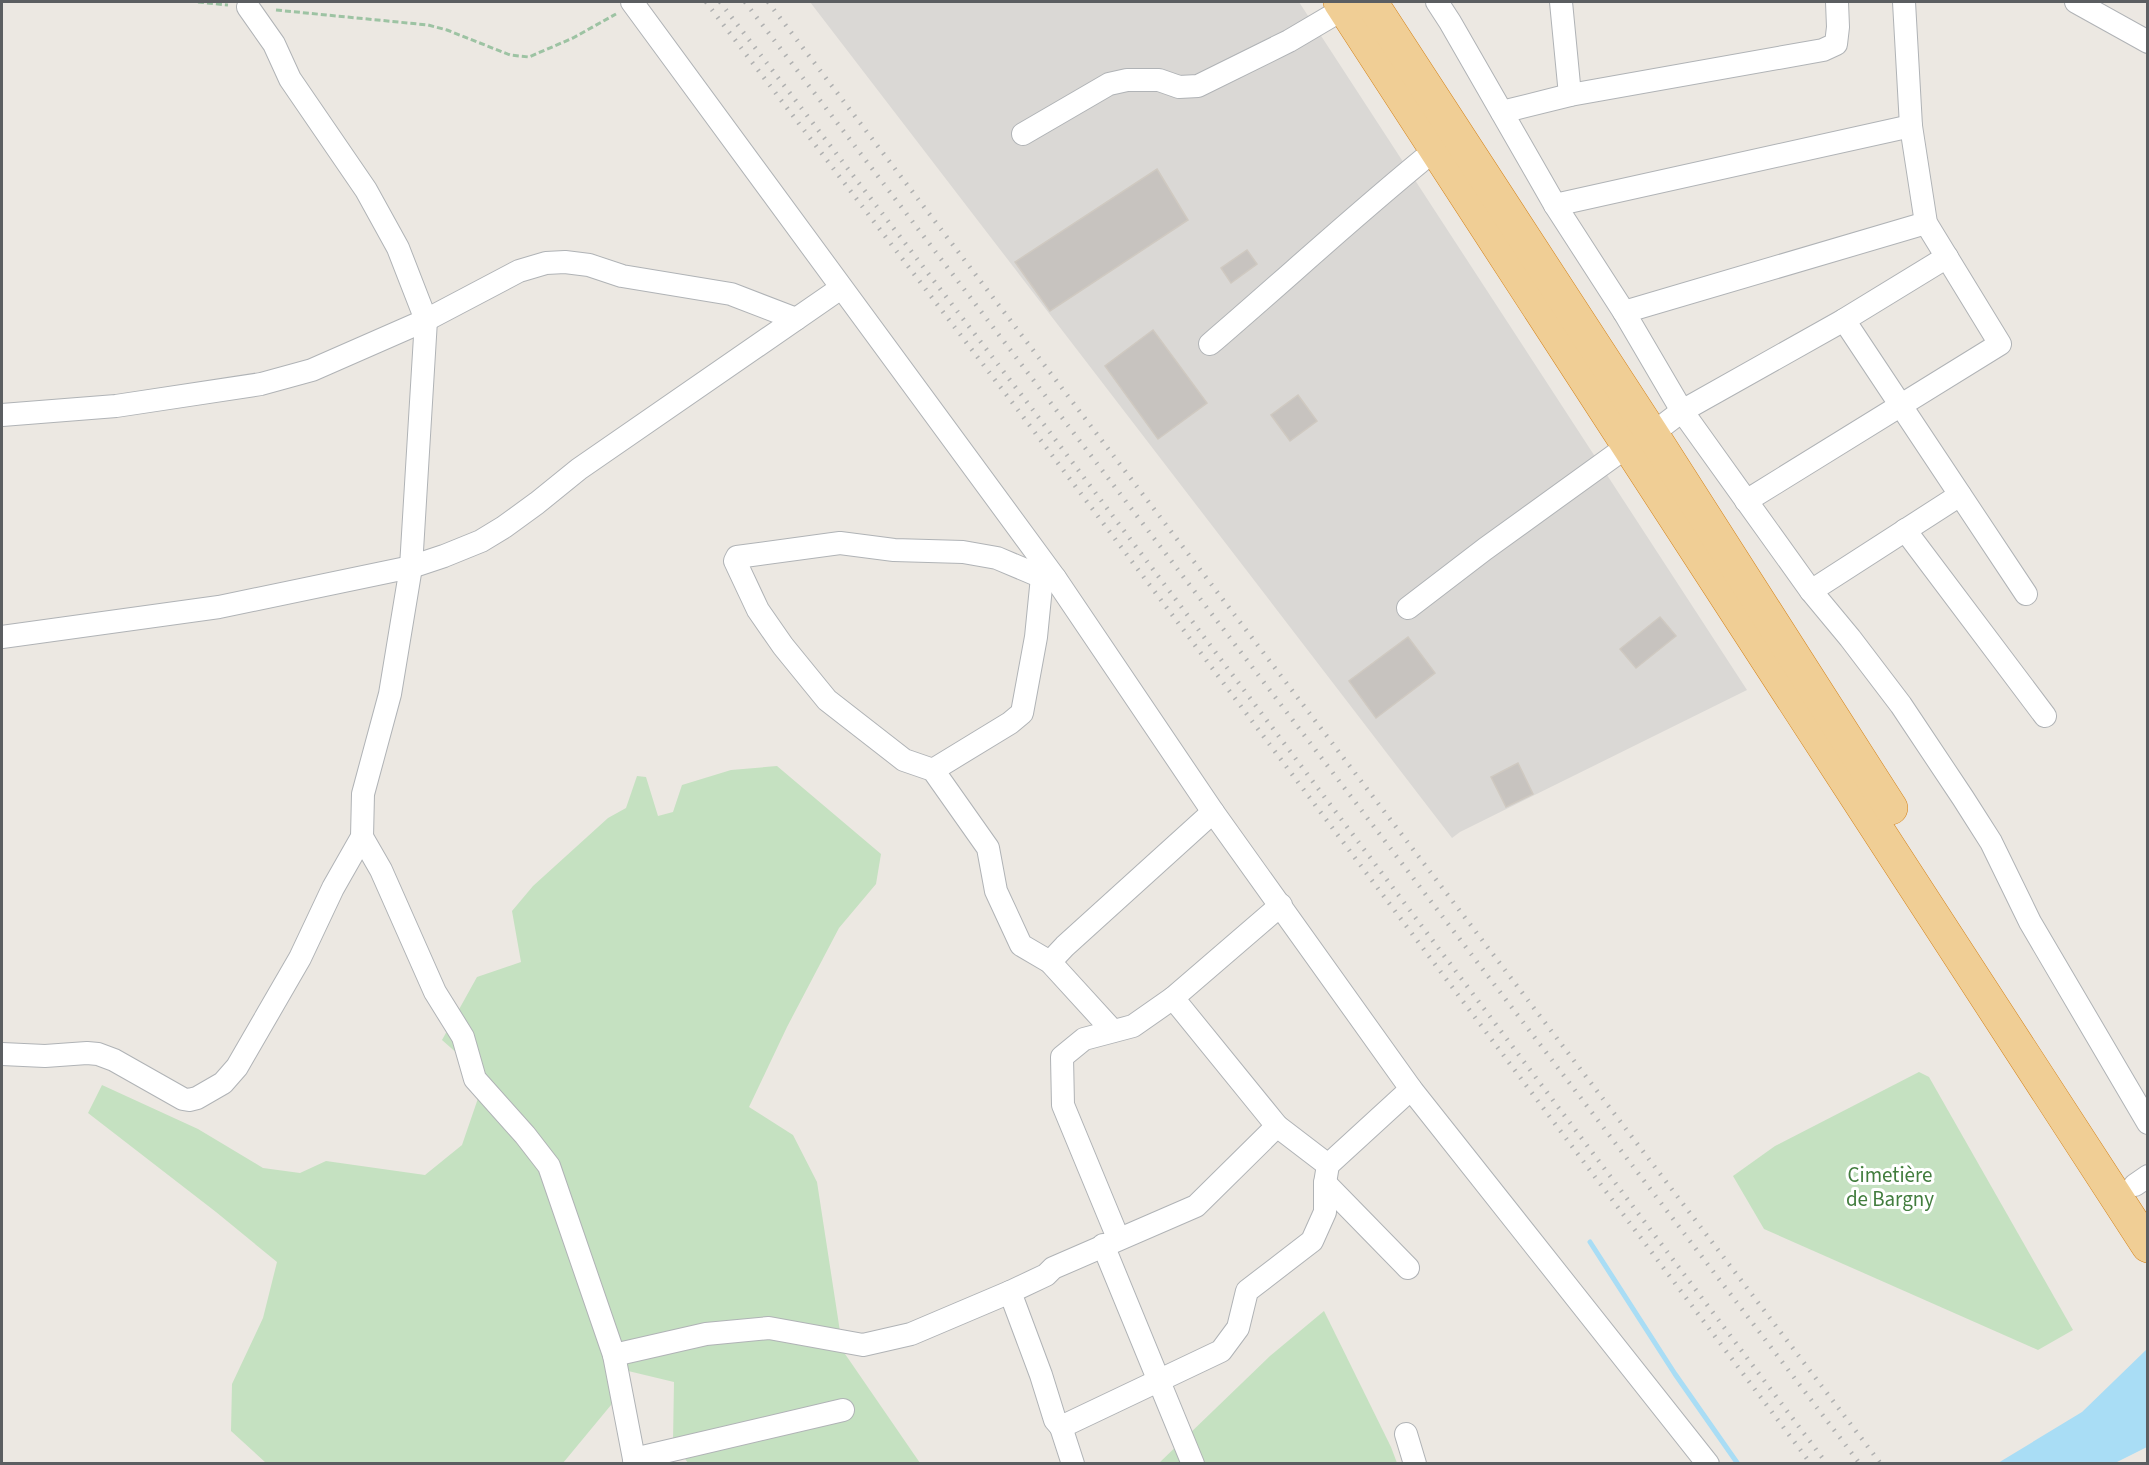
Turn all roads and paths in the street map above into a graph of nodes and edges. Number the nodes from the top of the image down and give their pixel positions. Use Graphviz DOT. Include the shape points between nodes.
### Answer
graph roads {
  1 [pos="198,2"];
  2 [pos="1437,2"];
  3 [pos="1561,2"];
  4 [pos="1837,2"];
  5 [pos="1904,2"];
  6 [pos="2076,2"];
  7 [pos="633,3"];
  8 [pos="1352,4"];
  9 [pos="248,7"];
  10 [pos="2148,42"];
  11 [pos="1570,94"];
  12 [pos="1502,112"];
  13 [pos="1911,126"];
  14 [pos="1023,134"];
  15 [pos="1436,149"];
  16 [pos="1555,205"];
  17 [pos="1926,223"];
  18 [pos="1947,257"];
  19 [pos="841,288"];
  20 [pos="1624,312"];
  21 [pos="796,319"];
  22 [pos="426,320"];
  23 [pos="1844,320"];
  24 [pos="1210,344"];
  25 [pos="1901,405"];
  26 [pos="1682,411"];
  27 [pos="2,415"];
  28 [pos="1640,440"];
  29 [pos="1960,495"];
  30 [pos="1746,501"];
  31 [pos="1905,530"];
  32 [pos="411,567"];
  33 [pos="1048,578"];
  34 [pos="1811,591"];
  35 [pos="2026,594"];
  36 [pos="1408,608"];
  37 [pos="2,637"];
  38 [pos="2044,716"];
  39 [pos="933,771"];
  40 [pos="1213,812"];
  41 [pos="362,837"];
  42 [pos="1281,905"];
  43 [pos="1050,962"];
  44 [pos="1173,998"];
  45 [pos="1113,1031"];
  46 [pos="2,1054"];
  47 [pos="1411,1089"];
  48 [pos="2148,1123"];
  49 [pos="1277,1126"];
  50 [pos="1327,1174"];
  51 [pos="2143,1189"];
  52 [pos="1111,1242"];
  53 [pos="2148,1246"];
  54 [pos="1408,1268"];
  55 [pos="1010,1292"];
  56 [pos="615,1355"];
  57 [pos="1158,1381"];
  58 [pos="843,1410"];
  59 [pos="1061,1427"];
  60 [pos="1406,1434"];
  61 [pos="635,1461"];
  62 [pos="1073,1464"];
  63 [pos="1193,1464"];
  64 [pos="1416,1464"];
  65 [pos="1708,1464"];
  1 -- 9 [label="path"];
  2 -- 12 [label="street"];
  3 -- 11 [label="street"];
  4 -- 11 [label="street" via="1836,44 1823,50"];
  5 -- 13 [label="street"];
  6 -- 10 [label="street"];
  7 -- 9 [label="path" via="573,38 530,57 510,55 428,25"];
  7 -- 19 [label="street"];
  8 -- 14 [label="street" via="1289,41 1198,86 1179,87 1159,80 1109,84"];
  8 -- 15 [label="highway"];
  8 -- 28 [label="highway"];
  9 -- 22 [label="street" via="274,44 290,79 366,190 398,248"];
  11 -- 12 [label="street"];
  12 -- 16 [label="street"];
  13 -- 16 [label="street"];
  13 -- 17 [label="street"];
  15 -- 24 [label="street"];
  15 -- 28 [label="highway"];
  16 -- 20 [label="street"];
  17 -- 18 [label="street"];
  17 -- 20 [label="street"];
  18 -- 23 [label="street"];
  18 -- 25 [label="street" via="2000,344"];
  19 -- 21 [label="street"];
  19 -- 33 [label="street"];
  20 -- 26 [label="street"];
  21 -- 22 [label="street" via="731,294 622,276 566,262 519,271"];
  21 -- 32 [label="street" via="579,469 504,527 481,541"];
  22 -- 27 [label="street" via="312,370 261,384 116,406"];
  22 -- 32 [label="street"];
  23 -- 25 [label="street"];
  23 -- 26 [label="street"];
  25 -- 29 [label="street"];
  25 -- 30 [label="street"];
  26 -- 28 [label="street"];
  26 -- 30 [label="street"];
  28 -- 36 [label="street"];
  28 -- 51 [label="highway"];
  28 -- 53 [label="highway"];
  29 -- 31 [label="street"];
  29 -- 35 [label="street"];
  30 -- 34 [label="street"];
  31 -- 34 [label="street"];
  31 -- 38 [label="street"];
  32 -- 37 [label="street" via="219,607"];
  32 -- 41 [label="street" via="390,694 363,794"];
  33 -- 39 [label="street" via="1022,713"];
  33 -- 39 [label="street" via="997,558 963,552 894,550 840,543 737,557 735,561 758,610 827,700 904,760"];
  33 -- 40 [label="street"];
  34 -- 48 [label="street" via="1901,705 1991,842 2030,922"];
  39 -- 43 [label="street" via="988,848 996,891 1021,945"];
  40 -- 42 [label="street"];
  40 -- 43 [label="street"];
  41 -- 46 [label="street" via="300,958 237,1067 223,1083 197,1098 183,1100 98,1054"];
  41 -- 56 [label="street" via="381,870 435,992 463,1037 475,1079 549,1166"];
  42 -- 44 [label="street"];
  42 -- 47 [label="street"];
  43 -- 45 [label="street"];
  44 -- 45 [label="street" via="1133,1026"];
  44 -- 49 [label="street"];
  45 -- 52 [label="street" via="1084,1039 1062,1057 1063,1105"];
  47 -- 50 [label="street"];
  47 -- 65 [label="street"];
  49 -- 50 [label="street"];
  49 -- 52 [label="street" via="1196,1206"];
  50 -- 54 [label="street"];
  50 -- 57 [label="street" via="1325,1212 1312,1241 1247,1292 1238,1328 1221,1351"];
  52 -- 55 [label="street"];
  52 -- 57 [label="street"];
  55 -- 56 [label="street" via="911,1334 863,1345 769,1328 706,1334"];
  55 -- 59 [label="street" via="1054,1420"];
  56 -- 61 [label="street"];
  57 -- 59 [label="street"];
  57 -- 63 [label="street"];
  58 -- 61 [label="street"];
  59 -- 62 [label="street"];
  60 -- 64 [label="street"];
}
